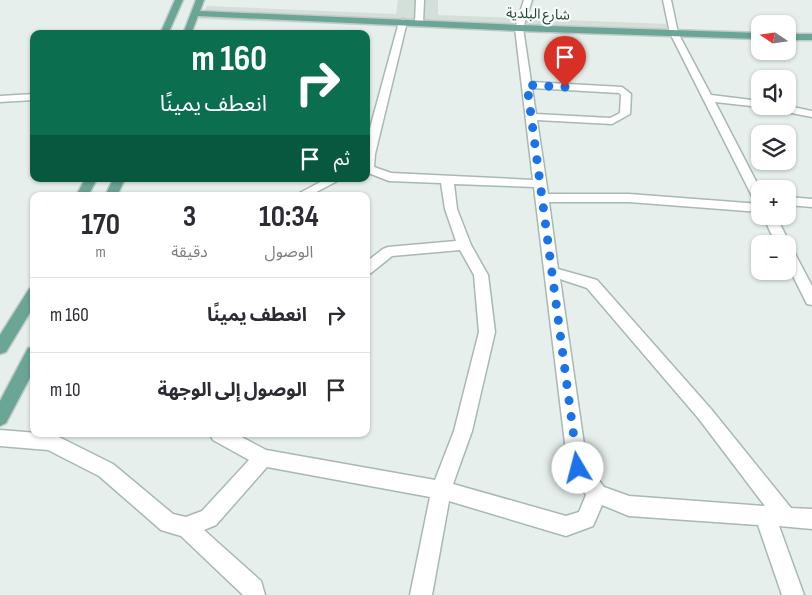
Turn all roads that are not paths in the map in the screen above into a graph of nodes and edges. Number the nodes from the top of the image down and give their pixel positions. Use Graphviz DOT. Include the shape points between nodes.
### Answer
graph roads {
  1 [pos="179,0"];
  2 [pos="200,0"];
  3 [pos="420,0"];
  4 [pos="528,0"];
  5 [pos="667,0"];
  6 [pos="196,13"];
  7 [pos="402,22"];
  8 [pos="420,23"];
  9 [pos="519,28"];
  10 [pos="166,30"];
  11 [pos="189,30"];
  12 [pos="674,33"];
  13 [pos="751,36"];
  14 [pos="796,37"];
  15 [pos="812,38"];
  16 [pos="527,85"];
  17 [pos="30,97"];
  18 [pos="0,98"];
  19 [pos="708,98"];
  20 [pos="751,103"];
  21 [pos="796,111"];
  22 [pos="812,114"];
  23 [pos="531,117"];
  24 [pos="372,119"];
  25 [pos="370,142"];
  26 [pos="370,171"];
  27 [pos="447,180"];
  28 [pos="329,182"];
  29 [pos="751,182"];
  30 [pos="541,191"];
  31 [pos="308,192"];
  32 [pos="796,202"];
  33 [pos="812,203"];
  34 [pos="751,207"];
  35 [pos="464,246"];
  36 [pos="370,267"];
  37 [pos="796,268"];
  38 [pos="552,272"];
  39 [pos="810,293"];
  40 [pos="30,299"];
  41 [pos="0,348"];
  42 [pos="28,376"];
  43 [pos="0,418"];
  44 [pos="224,437"];
  45 [pos="0,438"];
  46 [pos="263,458"];
  47 [pos="441,490"];
  48 [pos="597,494"];
  49 [pos="765,516"];
  50 [pos="787,518"];
  51 [pos="812,519"];
  52 [pos="186,527"];
  53 [pos="254,595"];
  54 [pos="421,595"];
  55 [pos="793,595"];
  1 -- 10 [label="main road"];
  2 -- 6 [label="main road"];
  3 -- 8 [label="street"];
  4 -- 9 [label="street"];
  5 -- 12 [label="street"];
  6 -- 7 [label="main road, شارع البلدية"];
  6 -- 11 [label="main road"];
  7 -- 8 [label="main road, شارع البلدية"];
  7 -- 24 [label="street"];
  8 -- 9 [label="main road, شارع البلدية"];
  9 -- 12 [label="main road, شارع البلدية"];
  9 -- 16 [label="street"];
  12 -- 13 [label="main road, شارع البلدية"];
  12 -- 19 [label="street"];
  14 -- 15 [label="main road"];
  16 -- 23 [label="street"];
  16 -- 23 [label="street" via="622,90 626,94 625,114 612,121"];
  17 -- 18 [label="street"];
  19 -- 20 [label="street"];
  19 -- 29 [label="street"];
  21 -- 22 [label="street"];
  23 -- 30 [label="street"];
  24 -- 25 [label="street"];
  26 -- 27 [label="street" via="389,177"];
  27 -- 30 [label="street"];
  27 -- 35 [label="street" via="451,209"];
  28 -- 31 [label="street"];
  30 -- 34 [label="street"];
  30 -- 38 [label="street"];
  32 -- 33 [label="street"];
  35 -- 36 [label="street" via="388,252"];
  35 -- 47 [label="street" via="482,275 487,332 463,431"];
  37 -- 39 [label="street"];
  38 -- 48 [label="street" via="578,468"];
  38 -- 50 [label="street" via="592,284 705,414"];
  40 -- 41 [label="main road"];
  42 -- 43 [label="main road"];
  44 -- 46 [label="street"];
  45 -- 52 [label="street" via="50,442 106,470 168,523"];
  46 -- 47 [label="street"];
  46 -- 52 [label="street" via="209,518"];
  47 -- 48 [label="street" via="566,526 586,519"];
  47 -- 54 [label="street"];
  48 -- 49 [label="street" via="629,506"];
  49 -- 50 [label="street"];
  49 -- 55 [label="street"];
  50 -- 51 [label="street"];
  52 -- 53 [label="street" via="252,589"];
}
